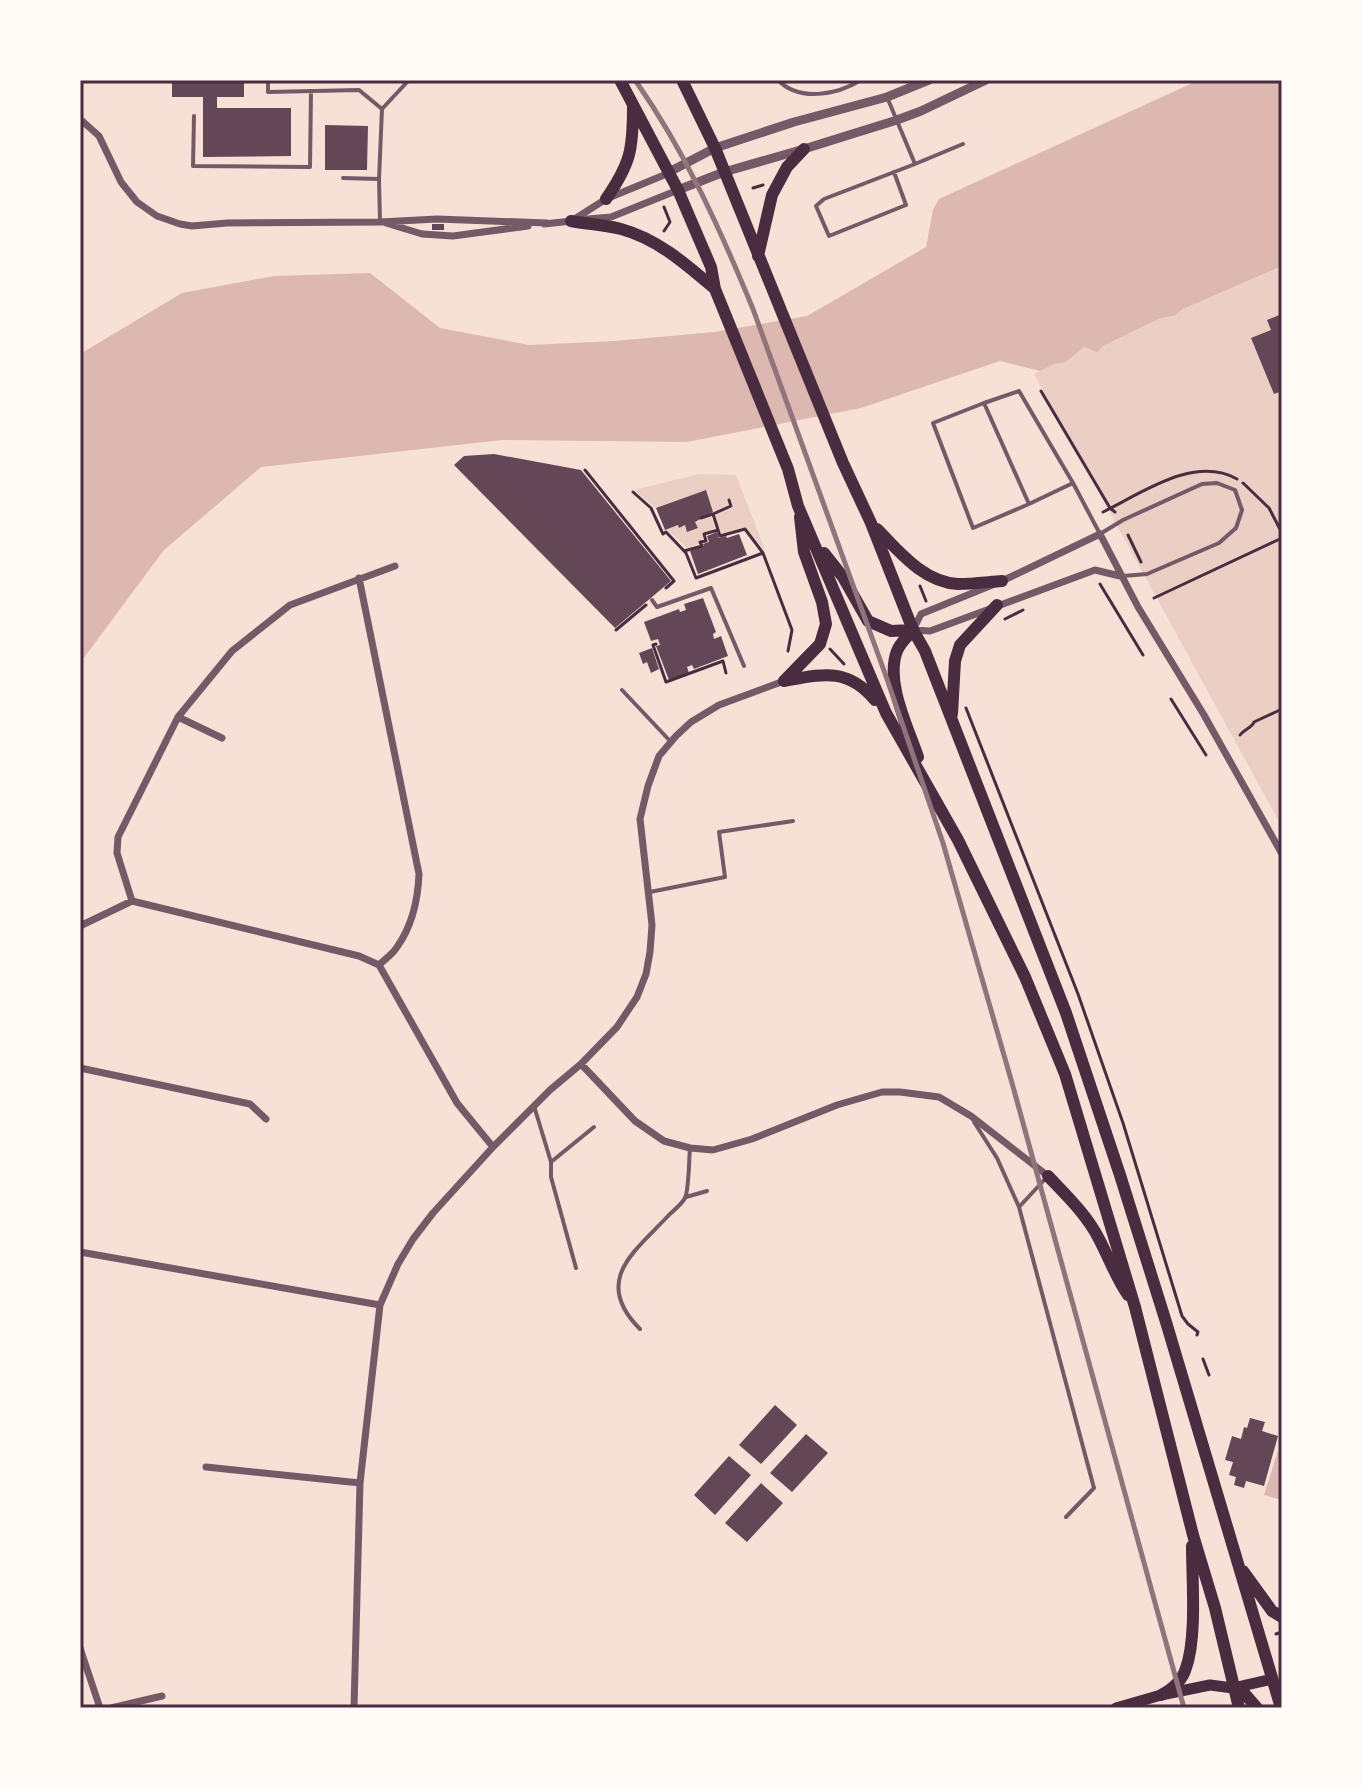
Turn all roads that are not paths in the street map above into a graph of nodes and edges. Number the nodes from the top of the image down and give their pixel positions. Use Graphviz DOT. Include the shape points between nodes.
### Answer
graph roads {
  1 [pos="268,80"];
  2 [pos="409,80"];
  3 [pos="620,80"];
  4 [pos="682,80"];
  5 [pos="778,80"];
  6 [pos="861,80"];
  7 [pos="929,80"];
  8 [pos="986,80"];
  9 [pos="311,91"];
  10 [pos="887,97"];
  11 [pos="633,103"];
  12 [pos="382,109"];
  13 [pos="194,116"];
  14 [pos="80,119"];
  15 [pos="897,120"];
  16 [pos="963,144"];
  17 [pos="715,148"];
  18 [pos="804,149"];
  19 [pos="915,164"];
  20 [pos="669,172"];
  21 [pos="724,172"];
  22 [pos="894,172"];
  23 [pos="343,178"];
  24 [pos="379,179"];
  25 [pos="678,190"];
  26 [pos="606,199"];
  27 [pos="571,221"];
  28 [pos="380,222"];
  29 [pos="547,223"];
  30 [pos="758,256"];
  31 [pos="715,289"];
  32 [pos="984,403"];
  33 [pos="1073,483"];
  34 [pos="1029,504"];
  35 [pos="798,506"];
  36 [pos="871,523"];
  37 [pos="1100,534"];
  38 [pos="814,541"];
  39 [pos="395,566"];
  40 [pos="1120,576"];
  41 [pos="359,578"];
  42 [pos="1002,581"];
  43 [pos="652,600"];
  44 [pos="997,605"];
  45 [pos="913,630"];
  46 [pos="744,666"];
  47 [pos="784,681"];
  48 [pos="622,690"];
  49 [pos="886,713"];
  50 [pos="178,717"];
  51 [pos="951,717"];
  52 [pos="222,738"];
  53 [pos="671,742"];
  54 [pos="927,784"];
  55 [pos="793,821"];
  56 [pos="1282,854"];
  57 [pos="648,893"];
  58 [pos="132,901"];
  59 [pos="80,926"];
  60 [pos="379,965"];
  61 [pos="581,1064"];
  62 [pos="80,1068"];
  63 [pos="534,1106"];
  64 [pos="971,1116"];
  65 [pos="266,1119"];
  66 [pos="594,1127"];
  67 [pos="493,1147"];
  68 [pos="690,1148"];
  69 [pos="551,1162"];
  70 [pos="1048,1176"];
  71 [pos="707,1191"];
  72 [pos="686,1197"];
  73 [pos="1019,1207"];
  74 [pos="80,1252"];
  75 [pos="576,1268"];
  76 [pos="380,1305"];
  77 [pos="1135,1307"];
  78 [pos="640,1329"];
  79 [pos="206,1467"];
  80 [pos="360,1483"];
  81 [pos="1066,1517"];
  82 [pos="1193,1535"];
  83 [pos="1237,1562"];
  84 [pos="1282,1617"];
  85 [pos="80,1648"];
  86 [pos="1277,1678"];
  87 [pos="1233,1688"];
  88 [pos="1161,1695"];
  89 [pos="162,1696"];
  90 [pos="100,1708"];
  91 [pos="111,1708"];
  92 [pos="354,1708"];
  93 [pos="1116,1708"];
  94 [pos="1239,1708"];
  95 [pos="1257,1708"];
  96 [pos="1281,1708"];
  1 -- 9 [label="lane" via="268,92"];
  2 -- 12 [label="lane"];
  3 -- 11 [label="main road"];
  4 -- 17 [label="main road"];
  5 -- 6 [label="lane" via="792,91 814,94"];
  7 -- 10 [label="street"];
  8 -- 15 [label="street"];
  9 -- 12 [label="lane" via="359,90"];
  9 -- 13 [label="lane" via="310,167 193,166"];
  10 -- 15 [label="lane"];
  10 -- 17 [label="street"];
  11 -- 20 [label="main road"];
  11 -- 26 [label="main road" via="633,143 623,175"];
  12 -- 24 [label="lane"];
  14 -- 28 [label="street" via="99,136 128,192 146,210 169,221 192,226"];
  15 -- 18 [label="street"];
  15 -- 19 [label="lane"];
  16 -- 19 [label="lane"];
  17 -- 20 [label="street"];
  17 -- 21 [label="main road"];
  18 -- 21 [label="street"];
  18 -- 30 [label="main road" via="772,195"];
  19 -- 22 [label="lane"];
  20 -- 25 [label="main road"];
  20 -- 26 [label="street"];
  21 -- 25 [label="street"];
  21 -- 30 [label="main road"];
  22 -- 22 [label="lane" via="816,206 829,236 906,205"];
  23 -- 24 [label="lane"];
  24 -- 28 [label="lane"];
  25 -- 27 [label="street" via="611,217"];
  25 -- 31 [label="main road"];
  26 -- 27 [label="street"];
  27 -- 29 [label="street"];
  27 -- 31 [label="main road" via="654,241"];
  28 -- 29 [label="street"];
  28 -- 29 [label="street" via="453,236"];
  30 -- 36 [label="main road"];
  31 -- 35 [label="main road"];
  32 -- 33 [label="lane" via="1019,391"];
  32 -- 34 [label="lane"];
  32 -- 34 [label="lane" via="933,423 973,528"];
  33 -- 34 [label="lane"];
  33 -- 37 [label="lane"];
  35 -- 38 [label="main road"];
  35 -- 47 [label="main road" via="804,552 826,624 820,644"];
  36 -- 42 [label="main road" via="915,567 932,576 955,584"];
  36 -- 45 [label="main road"];
  37 -- 40 [label="street"];
  37 -- 40 [label="lane" via="1202,484 1235,490 1242,510 1236,528 1219,543 1147,574"];
  37 -- 42 [label="street"];
  38 -- 45 [label="main road" via="868,621 891,631"];
  38 -- 49 [label="main road"];
  39 -- 41 [label="street"];
  40 -- 44 [label="street" via="1095,570"];
  40 -- 56 [label="street"];
  41 -- 50 [label="street" via="290,605 232,651"];
  41 -- 60 [label="street" via="419,874 410,922 396,949"];
  42 -- 45 [label="street" via="921,614"];
  43 -- 46 [label="lane" via="657,607 711,588"];
  44 -- 45 [label="street" via="930,631"];
  44 -- 51 [label="main road" via="960,645"];
  45 -- 51 [label="main road"];
  45 -- 54 [label="main road" via="897,651 893,677"];
  47 -- 49 [label="main road" via="824,674 848,678 864,687"];
  47 -- 53 [label="street" via="719,705"];
  48 -- 53 [label="lane"];
  49 -- 54 [label="main road"];
  50 -- 52 [label="street"];
  50 -- 58 [label="street" via="118,837 117,853"];
  51 -- 83 [label="main road" via="1066,1013"];
  53 -- 57 [label="street" via="659,756 640,819"];
  54 -- 77 [label="main road" via="1025,977 1065,1074"];
  55 -- 57 [label="lane" via="719,832 725,877"];
  57 -- 61 [label="street" via="650,952 637,997"];
  58 -- 59 [label="street"];
  58 -- 60 [label="street"];
  60 -- 67 [label="street" via="457,1103"];
  61 -- 63 [label="street"];
  61 -- 68 [label="street" via="635,1121 664,1141"];
  62 -- 65 [label="street" via="250,1104"];
  63 -- 67 [label="street"];
  63 -- 69 [label="lane"];
  64 -- 68 [label="street" via="939,1097 882,1092 752,1139 713,1150"];
  64 -- 70 [label="street"];
  64 -- 73 [label="lane"];
  66 -- 69 [label="lane"];
  67 -- 76 [label="street" via="413,1239"];
  68 -- 72 [label="lane"];
  69 -- 75 [label="lane"];
  70 -- 73 [label="lane"];
  70 -- 77 [label="main road" via="1098,1237"];
  71 -- 72 [label="lane"];
  72 -- 78 [label="lane" via="626,1260 619,1278 620,1297"];
  73 -- 81 [label="lane" via="1094,1488"];
  74 -- 76 [label="street"];
  76 -- 80 [label="street"];
  77 -- 82 [label="main road"];
  79 -- 80 [label="street"];
  80 -- 92 [label="street"];
  82 -- 87 [label="main road"];
  82 -- 88 [label="main road" via="1189,1654 1178,1683"];
  83 -- 84 [label="main road"];
  83 -- 86 [label="main road"];
  85 -- 90 [label="street"];
  86 -- 87 [label="main road"];
  86 -- 96 [label="main road"];
  87 -- 88 [label="main road" via="1210,1685"];
  87 -- 94 [label="main road"];
  87 -- 95 [label="main road"];
  88 -- 93 [label="main road"];
  89 -- 91 [label="street"];
}
